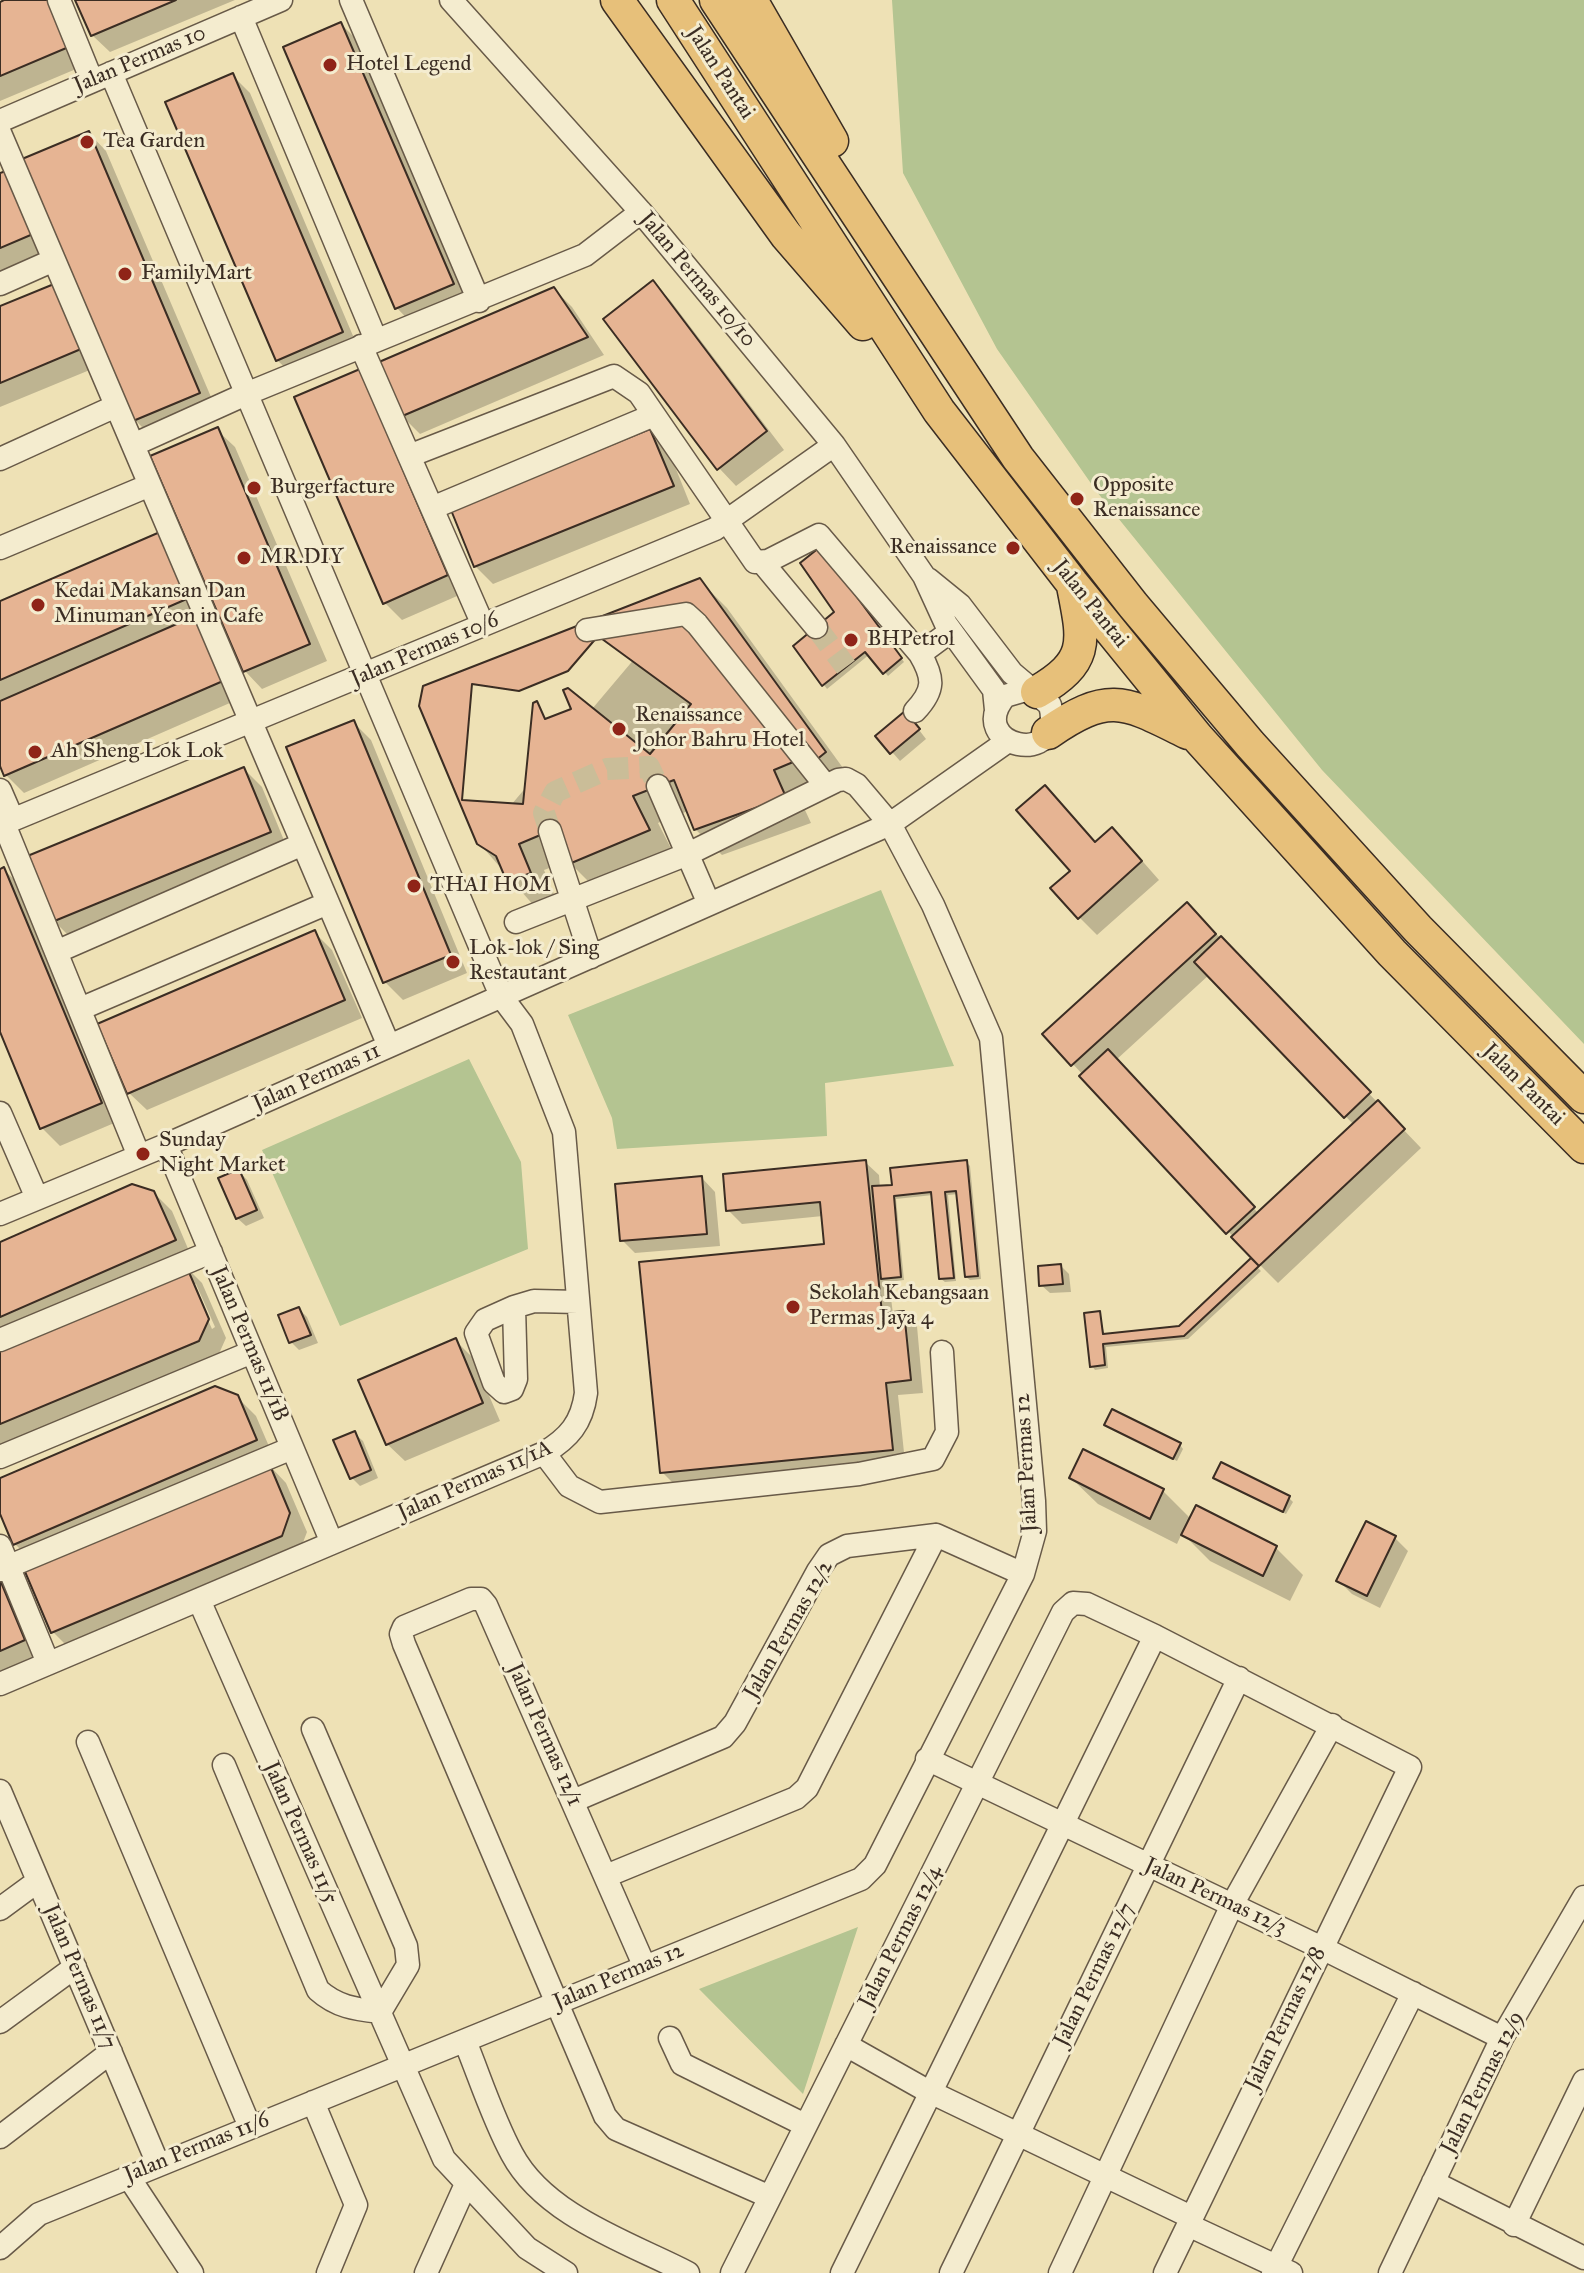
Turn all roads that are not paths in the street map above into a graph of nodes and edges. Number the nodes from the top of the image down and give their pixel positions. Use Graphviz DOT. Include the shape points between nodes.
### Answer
graph roads {
  1 [pos="59,0"];
  2 [pos="281,0"];
  3 [pos="351,0"];
  4 [pos="451,0"];
  5 [pos="619,0"];
  6 [pos="673,0"];
  7 [pos="716,0"];
  8 [pos="751,0"];
  9 [pos="241,17"];
  10 [pos="101,77"];
  11 [pos="0,121"];
  12 [pos="0,133"];
  13 [pos="641,212"];
  14 [pos="54,260"];
  15 [pos="0,284"];
  16 [pos="479,301"];
  17 [pos="369,343"];
  18 [pos="246,394"];
  19 [pos="116,406"];
  20 [pos="939,411"];
  21 [pos="654,415"];
  22 [pos="991,418"];
  23 [pos="133,445"];
  24 [pos="834,445"];
  25 [pos="409,456"];
  26 [pos="0,459"];
  27 [pos="150,485"];
  28 [pos="432,508"];
  29 [pos="727,520"];
  30 [pos="0,548"];
  31 [pos="762,562"];
  32 [pos="924,576"];
  33 [pos="1072,583"];
  34 [pos="483,625"];
  35 [pos="816,627"];
  36 [pos="587,630"];
  37 [pos="951,631"];
  38 [pos="920,654"];
  39 [pos="365,675"];
  40 [pos="1033,690"];
  41 [pos="996,710"];
  42 [pos="915,711"];
  43 [pos="251,722"];
  44 [pos="1048,733"];
  45 [pos="1198,738"];
  46 [pos="1008,741"];
  47 [pos="658,786"];
  48 [pos="826,786"];
  49 [pos="0,790"];
  50 [pos="6,823"];
  51 [pos="890,824"];
  52 [pos="550,831"];
  53 [pos="303,844"];
  54 [pos="688,854"];
  55 [pos="572,899"];
  56 [pos="328,903"];
  57 [pos="709,904"];
  58 [pos="516,922"];
  59 [pos="56,952"];
  60 [pos="591,957"];
  61 [pos="501,996"];
  62 [pos="80,1009"];
  63 [pos="389,1046"];
  64 [pos="1584,1097"];
  65 [pos="0,1113"];
  66 [pos="166,1145"];
  67 [pos="1584,1147"];
  68 [pos="139,1156"];
  69 [pos="37,1198"];
  70 [pos="0,1214"];
  71 [pos="211,1252"];
  72 [pos="578,1302"];
  73 [pos="514,1307"];
  74 [pos="0,1340"];
  75 [pos="252,1352"];
  76 [pos="942,1352"];
  77 [pos="292,1448"];
  78 [pos="544,1453"];
  79 [pos="0,1457"];
  80 [pos="936,1535"];
  81 [pos="332,1543"];
  82 [pos="3,1561"];
  83 [pos="1023,1574"];
  84 [pos="199,1600"];
  85 [pos="1155,1636"];
  86 [pos="48,1663"];
  87 [pos="1239,1678"];
  88 [pos="0,1684"];
  89 [pos="1332,1725"];
  90 [pos="313,1729"];
  91 [pos="88,1742"];
  92 [pos="927,1759"];
  93 [pos="224,1765"];
  94 [pos="978,1782"];
  95 [pos="0,1791"];
  96 [pos="573,1801"];
  97 [pos="1061,1823"];
  98 [pos="1149,1866"];
  99 [pos="606,1876"];
  100 [pos="38,1881"];
  101 [pos="1584,1897"];
  102 [pos="1232,1905"];
  103 [pos="0,1909"];
  104 [pos="1320,1947"];
  105 [pos="644,1965"];
  106 [pos="75,1967"];
  107 [pos="1413,1993"];
  108 [pos="555,2003"];
  109 [pos="380,2012"];
  110 [pos="0,2022"];
  111 [pos="670,2038"];
  112 [pos="1502,2038"];
  113 [pos="465,2041"];
  114 [pos="846,2045"];
  115 [pos="111,2052"];
  116 [pos="405,2065"];
  117 [pos="1584,2081"];
  118 [pos="931,2092"];
  119 [pos="313,2102"];
  120 [pos="805,2125"];
  121 [pos="250,2127"];
  122 [pos="1018,2132"];
  123 [pos="0,2137"];
  124 [pos="158,2164"];
  125 [pos="128,2176"];
  126 [pos="1108,2176"];
  127 [pos="1433,2182"];
  128 [pos="466,2184"];
  129 [pos="770,2197"];
  130 [pos="1190,2221"];
  131 [pos="1514,2225"];
  132 [pos="0,2248"];
  133 [pos="1584,2258"];
  134 [pos="1280,2271"];
  135 [pos="192,2273"];
  136 [pos="328,2273"];
  137 [pos="426,2273"];
  138 [pos="566,2273"];
  139 [pos="688,2273"];
  140 [pos="732,2273"];
  141 [pos="842,2273"];
  142 [pos="951,2273"];
  143 [pos="1060,2273"];
  144 [pos="1165,2273"];
  145 [pos="1390,2273"];
  1 -- 10 [label="street, Jalan Permas 11/1A"];
  2 -- 9 [label="street, Jalan Permas 10"];
  3 -- 16 [label="street"];
  4 -- 13 [label="street, Jalan Permas 10/10"];
  5 -- 20 [label="highway" via="786,235"];
  6 -- 20 [label="highway, Jalan Pantai"];
  7 -- 22 [label="highway, Jalan Pantai"];
  8 -- 22 [label="highway"];
  9 -- 10 [label="street, Jalan Permas 10"];
  9 -- 17 [label="street"];
  10 -- 11 [label="street, Jalan Permas 10"];
  10 -- 18 [label="street, Jalan Permas 11/1A"];
  12 -- 14 [label="street"];
  13 -- 16 [label="street" via="585,255"];
  13 -- 24 [label="street, Jalan Permas 10/10"];
  14 -- 15 [label="street"];
  14 -- 19 [label="street"];
  16 -- 17 [label="street"];
  17 -- 18 [label="street"];
  17 -- 25 [label="street"];
  18 -- 23 [label="street"];
  18 -- 39 [label="street, Jalan Permas 11/1A"];
  19 -- 23 [label="street"];
  19 -- 26 [label="street"];
  20 -- 33 [label="highway, Jalan Pantai"];
  21 -- 25 [label="street" via="639,393 614,376"];
  21 -- 28 [label="street"];
  21 -- 29 [label="street"];
  22 -- 64 [label="highway, Jalan Pantai" via="1133,605 1250,744 1418,929"];
  23 -- 27 [label="street"];
  24 -- 29 [label="street, Jalan Permas 10/6"];
  24 -- 32 [label="street, Jalan Permas 10/10"];
  25 -- 28 [label="street"];
  27 -- 30 [label="street"];
  27 -- 43 [label="street"];
  28 -- 34 [label="street"];
  29 -- 31 [label="street" via="747,553"];
  29 -- 34 [label="street, Jalan Permas 10/6"];
  31 -- 35 [label="street"];
  31 -- 38 [label="street" via="814,535 826,538"];
  32 -- 37 [label="street, Jalan Permas 10/10"];
  32 -- 40 [label="street, Jalan Permas 10/10" via="960,605 1012,673"];
  33 -- 40 [label="highway" via="1081,626 1078,655 1067,674"];
  33 -- 45 [label="highway, Jalan Pantai"];
  34 -- 39 [label="street, Jalan Permas 10/6"];
  36 -- 48 [label="street" via="686,614"];
  37 -- 38 [label="street"];
  37 -- 41 [label="street, Jalan Permas 10/10" via="994,690"];
  38 -- 42 [label="street" via="933,679 929,696"];
  39 -- 43 [label="street, Jalan Permas 10/6"];
  39 -- 61 [label="street, Jalan Permas 11/1A"];
  40 -- 41 [label="street" via="1005,696"];
  40 -- 44 [label="street" via="1050,705"];
  41 -- 46 [label="street" via="997,728"];
  43 -- 50 [label="street, Jalan Permas 10/6"];
  43 -- 53 [label="street"];
  44 -- 45 [label="highway" via="1079,711 1109,703 1138,708"];
  44 -- 46 [label="street" via="1025,746"];
  45 -- 67 [label="highway, Jalan Pantai" via="1392,953"];
  46 -- 51 [label="street"];
  47 -- 54 [label="street"];
  48 -- 51 [label="street, Jalan Permas 12" via="846,779 857,785"];
  48 -- 54 [label="street"];
  49 -- 50 [label="street"];
  50 -- 59 [label="street"];
  51 -- 57 [label="street, Jalan Permas 11"];
  51 -- 83 [label="street, Jalan Permas 12" via="933,905 991,1038 1034,1501 1035,1531"];
  52 -- 55 [label="street"];
  53 -- 56 [label="street"];
  53 -- 59 [label="street"];
  54 -- 55 [label="street"];
  54 -- 57 [label="street"];
  55 -- 58 [label="street"];
  55 -- 60 [label="street"];
  56 -- 62 [label="street"];
  56 -- 63 [label="street"];
  57 -- 60 [label="street, Jalan Permas 11"];
  59 -- 62 [label="street"];
  60 -- 61 [label="street, Jalan Permas 11"];
  61 -- 63 [label="street, Jalan Permas 11"];
  61 -- 72 [label="street, Jalan Permas 11/1A" via="522,1024 564,1132"];
  62 -- 68 [label="street"];
  63 -- 66 [label="street, Jalan Permas 11"];
  65 -- 69 [label="street"];
  66 -- 68 [label="street, Jalan Permas 11"];
  66 -- 71 [label="street, Jalan Permas 11/1B"];
  68 -- 69 [label="street, Jalan Permas 11"];
  69 -- 70 [label="street, Jalan Permas 11"];
  71 -- 74 [label="street"];
  71 -- 75 [label="street, Jalan Permas 11/1B"];
  72 -- 73 [label="street" via="534,1301"];
  72 -- 78 [label="street, Jalan Permas 11/1A" via="583,1412 575,1429"];
  75 -- 77 [label="street, Jalan Permas 11/1B"];
  75 -- 79 [label="street"];
  76 -- 78 [label="street" via="947,1432 933,1459 859,1474 600,1502 569,1486"];
  77 -- 81 [label="street, Jalan Permas 11/1B"];
  77 -- 82 [label="street"];
  78 -- 81 [label="street, Jalan Permas 11/1A"];
  80 -- 83 [label="street"];
  80 -- 96 [label="street, Jalan Permas 12/2" via="847,1546 829,1555 723,1737"];
  80 -- 99 [label="street" via="807,1788 796,1798"];
  81 -- 84 [label="street, Jalan Permas 11/1A"];
  82 -- 86 [label="street"];
  83 -- 92 [label="street, Jalan Permas 12"];
  84 -- 86 [label="street, Jalan Permas 11/1A"];
  84 -- 109 [label="street, Jalan Permas 11/5"];
  85 -- 87 [label="street"];
  85 -- 94 [label="street, Jalan Permas 12/4" via="1087,1604 1073,1603 1063,1612"];
  85 -- 97 [label="street"];
  86 -- 88 [label="street, Jalan Permas 11/1A"];
  87 -- 89 [label="street"];
  87 -- 98 [label="street, Jalan Permas 12/7"];
  89 -- 102 [label="street"];
  89 -- 104 [label="street, Jalan Permas 12/8" via="1410,1767"];
  90 -- 109 [label="street" via="406,1946 408,1965"];
  91 -- 121 [label="street"];
  92 -- 94 [label="street, Jalan Permas 12/3"];
  92 -- 105 [label="street, Jalan Permas 12" via="875,1865 861,1879"];
  93 -- 109 [label="street" via="318,1990 345,2007"];
  94 -- 97 [label="street, Jalan Permas 12/3"];
  94 -- 114 [label="street, Jalan Permas 12/4"];
  95 -- 100 [label="street, Jalan Permas 11/7"];
  96 -- 99 [label="street, Jalan Permas 12/1"];
  96 -- 108 [label="street, Jalan Permas 12/1" via="481,1599 458,1603 404,1627 404,1644"];
  97 -- 98 [label="street, Jalan Permas 12/3"];
  97 -- 118 [label="street"];
  98 -- 102 [label="street, Jalan Permas 12/3"];
  98 -- 122 [label="street, Jalan Permas 12/7"];
  99 -- 105 [label="street, Jalan Permas 12/1"];
  100 -- 103 [label="street"];
  100 -- 106 [label="street, Jalan Permas 11/7"];
  101 -- 112 [label="street, Jalan Permas 12/9"];
  102 -- 104 [label="street, Jalan Permas 12/3"];
  102 -- 126 [label="street"];
  104 -- 107 [label="street, Jalan Permas 12/3"];
  104 -- 130 [label="street, Jalan Permas 12/8"];
  105 -- 108 [label="street, Jalan Permas 12"];
  106 -- 110 [label="street"];
  106 -- 115 [label="street, Jalan Permas 11/7"];
  107 -- 112 [label="street, Jalan Permas 12/3"];
  107 -- 134 [label="street"];
  108 -- 113 [label="street, Jalan Permas 12"];
  108 -- 129 [label="street" via="605,2116 616,2129"];
  109 -- 116 [label="street, Jalan Permas 11/5"];
  111 -- 120 [label="street" via="682,2064"];
  112 -- 127 [label="street, Jalan Permas 12/9"];
  113 -- 116 [label="street, Jalan Permas 12"];
  113 -- 139 [label="street" via="513,2156 528,2175 568,2211"];
  114 -- 118 [label="street"];
  114 -- 120 [label="street, Jalan Permas 12/4"];
  115 -- 123 [label="street"];
  115 -- 124 [label="street, Jalan Permas 11/7"];
  116 -- 119 [label="street, Jalan Permas 11/6"];
  116 -- 128 [label="street, Jalan Permas 11/5" via="444,2159"];
  117 -- 131 [label="street"];
  118 -- 122 [label="street"];
  118 -- 141 [label="street"];
  119 -- 121 [label="street, Jalan Permas 11/6"];
  119 -- 136 [label="street" via="356,2205"];
  120 -- 129 [label="street, Jalan Permas 12/4"];
  121 -- 124 [label="street, Jalan Permas 11/6"];
  122 -- 126 [label="street"];
  122 -- 142 [label="street, Jalan Permas 12/7"];
  124 -- 125 [label="street, Jalan Permas 11/6"];
  125 -- 132 [label="street, Jalan Permas 11/6" via="39,2214"];
  125 -- 135 [label="street"];
  126 -- 130 [label="street"];
  126 -- 143 [label="street"];
  127 -- 131 [label="street"];
  127 -- 145 [label="street, Jalan Permas 12/9"];
  128 -- 137 [label="street"];
  128 -- 138 [label="street, Jalan Permas 11/5" via="527,2248"];
  129 -- 140 [label="street, Jalan Permas 12/4"];
  130 -- 134 [label="street"];
  130 -- 144 [label="street, Jalan Permas 12/8"];
  131 -- 133 [label="street"];
}
